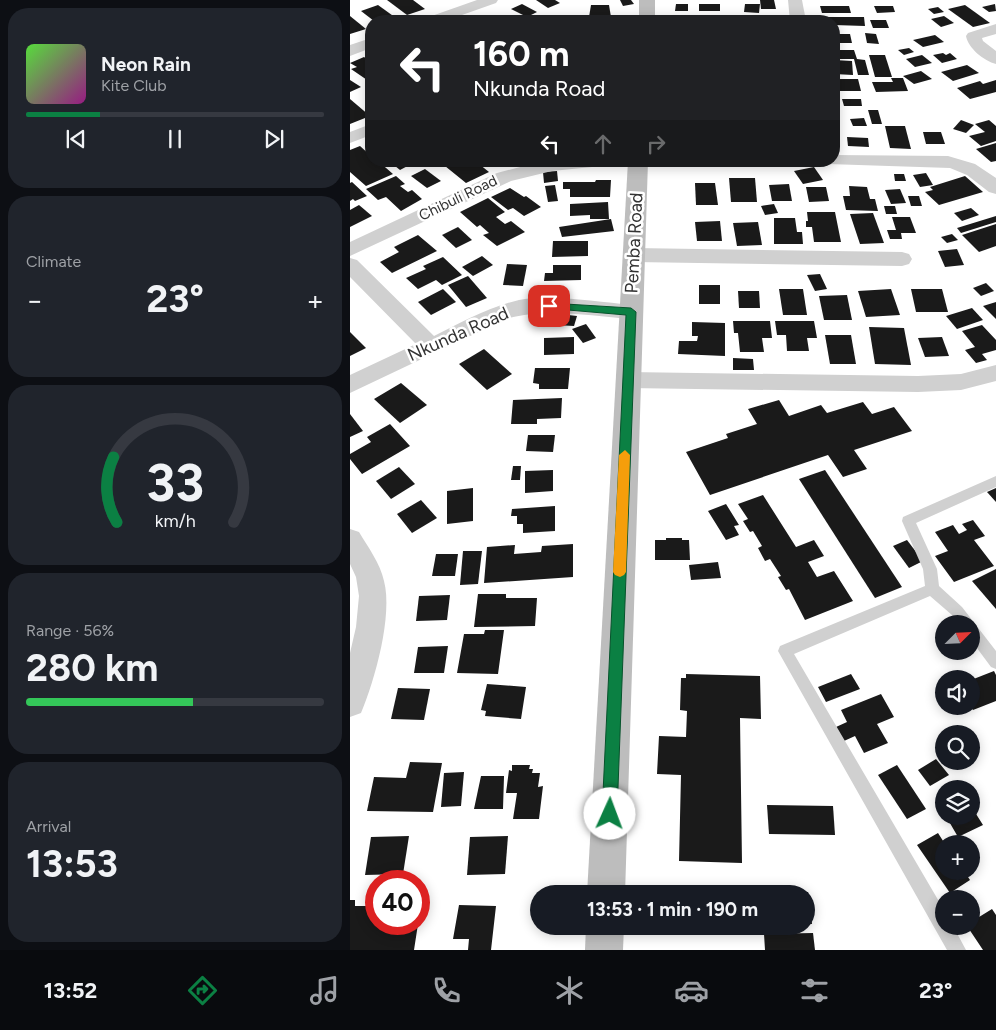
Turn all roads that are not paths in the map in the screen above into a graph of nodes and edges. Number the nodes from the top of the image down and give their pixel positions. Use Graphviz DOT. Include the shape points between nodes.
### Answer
graph roads {
  1 [pos="491,0"];
  2 [pos="647,0"];
  3 [pos="795,0"];
  4 [pos="448,15"];
  5 [pos="647,15"];
  6 [pos="797,15"];
  7 [pos="996,29"];
  8 [pos="365,45"];
  9 [pos="350,51"];
  10 [pos="996,59"];
  11 [pos="365,132"];
  12 [pos="350,138"];
  13 [pos="840,160"];
  14 [pos="535,167"];
  15 [pos="638,167"];
  16 [pos="996,188"];
  17 [pos="350,250"];
  18 [pos="634,255"];
  19 [pos="902,258"];
  20 [pos="350,265"];
  21 [pos="631,312"];
  22 [pos="430,345"];
  23 [pos="996,373"];
  24 [pos="628,380"];
  25 [pos="350,385"];
  26 [pos="996,481"];
  27 [pos="352,549"];
  28 [pos="932,589"];
  29 [pos="960,615"];
  30 [pos="980,641"];
  31 [pos="996,662"];
  32 [pos="350,703"];
  33 [pos="606,885"];
  34 [pos="605,935"];
  35 [pos="604,950"];
  36 [pos="957,950"];
  1 -- 4 [label="street"];
  2 -- 5 [label="street"];
  3 -- 6 [label="street"];
  7 -- 10 [label="street" via="974,36 975,43"];
  8 -- 9 [label="street"];
  11 -- 12 [label="street"];
  13 -- 16 [label="street" via="948,162 966,166"];
  14 -- 17 [label="street, Chibuli Road" via="504,176"];
  15 -- 18 [label="street, Pemba Road"];
  18 -- 19 [label="street"];
  18 -- 21 [label="street, Pemba Road"];
  20 -- 22 [label="street"];
  21 -- 22 [label="street, Nkunda Road" via="521,307"];
  21 -- 24 [label="street, Pemba Road"];
  22 -- 25 [label="street, Nkunda Road"];
  23 -- 24 [label="street" via="961,382 918,384"];
  24 -- 33 [label="street, Pemba Road"];
  26 -- 28 [label="lane" via="908,521 930,569"];
  27 -- 32 [label="street" via="371,580 373,601"];
  28 -- 29 [label="lane"];
  28 -- 36 [label="lane" via="785,651"];
  30 -- 31 [label="lane"];
  34 -- 35 [label="street"];
}
